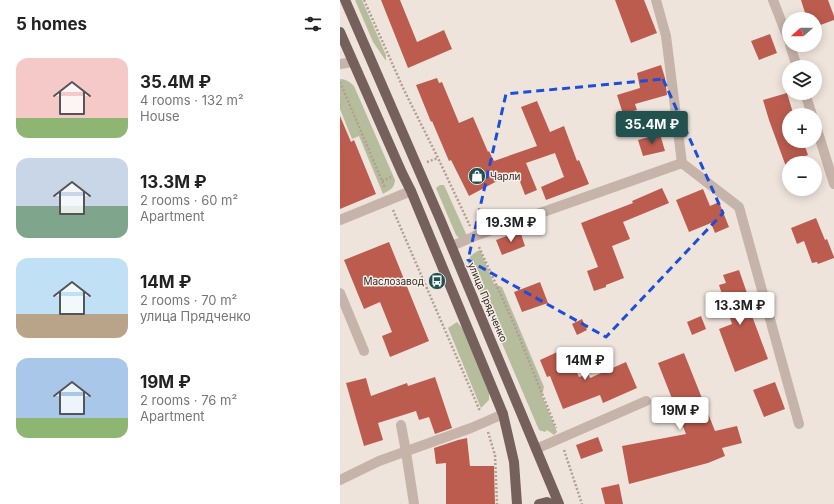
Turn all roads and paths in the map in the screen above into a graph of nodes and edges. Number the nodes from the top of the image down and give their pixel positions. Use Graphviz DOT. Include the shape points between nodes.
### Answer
graph roads {
  1 [pos="345,0"];
  2 [pos="364,0"];
  3 [pos="656,0"];
  4 [pos="773,0"];
  5 [pos="782,23"];
  6 [pos="340,32"];
  7 [pos="353,62"];
  8 [pos="340,64"];
  9 [pos="340,82"];
  10 [pos="822,145"];
  11 [pos="682,163"];
  12 [pos="834,184"];
  13 [pos="411,191"];
  14 [pos="390,200"];
  15 [pos="340,220"];
  16 [pos="474,236"];
  17 [pos="452,246"];
  18 [pos="436,253"];
  19 [pos="340,293"];
  20 [pos="364,350"];
  21 [pos="646,401"];
  22 [pos="503,414"];
  23 [pos="484,422"];
  24 [pos="798,424"];
  25 [pos="401,425"];
  26 [pos="560,439"];
  27 [pos="536,449"];
  28 [pos="406,452"];
  29 [pos="340,480"];
  30 [pos="414,504"];
  31 [pos="497,504"];
  32 [pos="517,504"];
  33 [pos="539,504"];
  34 [pos="551,504"];
  35 [pos="559,504"];
  36 [pos="582,504"];
  1 -- 17 [label="main road, улица Прядченко"];
  2 -- 16 [label="path"];
  3 -- 11 [label="street" via="666,36"];
  4 -- 5 [label="street"];
  6 -- 7 [label="main road"];
  7 -- 8 [label="street"];
  7 -- 13 [label="main road"];
  9 -- 14 [label="path"];
  10 -- 12 [label="street"];
  11 -- 16 [label="street"];
  11 -- 24 [label="street" via="739,207"];
  13 -- 14 [label="street"];
  13 -- 18 [label="main road"];
  14 -- 15 [label="street"];
  14 -- 23 [label="path"];
  16 -- 17 [label="street"];
  16 -- 26 [label="path" via="514,324"];
  17 -- 18 [label="main road"];
  17 -- 27 [label="main road, улица Прядченко"];
  18 -- 22 [label="main road"];
  19 -- 20 [label="street"];
  21 -- 26 [label="street"];
  22 -- 23 [label="street"];
  22 -- 32 [label="main road" via="514,462"];
  23 -- 28 [label="street"];
  23 -- 31 [label="path" via="495,455"];
  25 -- 28 [label="street"];
  26 -- 27 [label="street"];
  26 -- 36 [label="path"];
  27 -- 35 [label="main road, улица Прядченко"];
  28 -- 29 [label="street" via="379,461"];
  28 -- 30 [label="street"];
  33 -- 34 [label="main road"];
}
